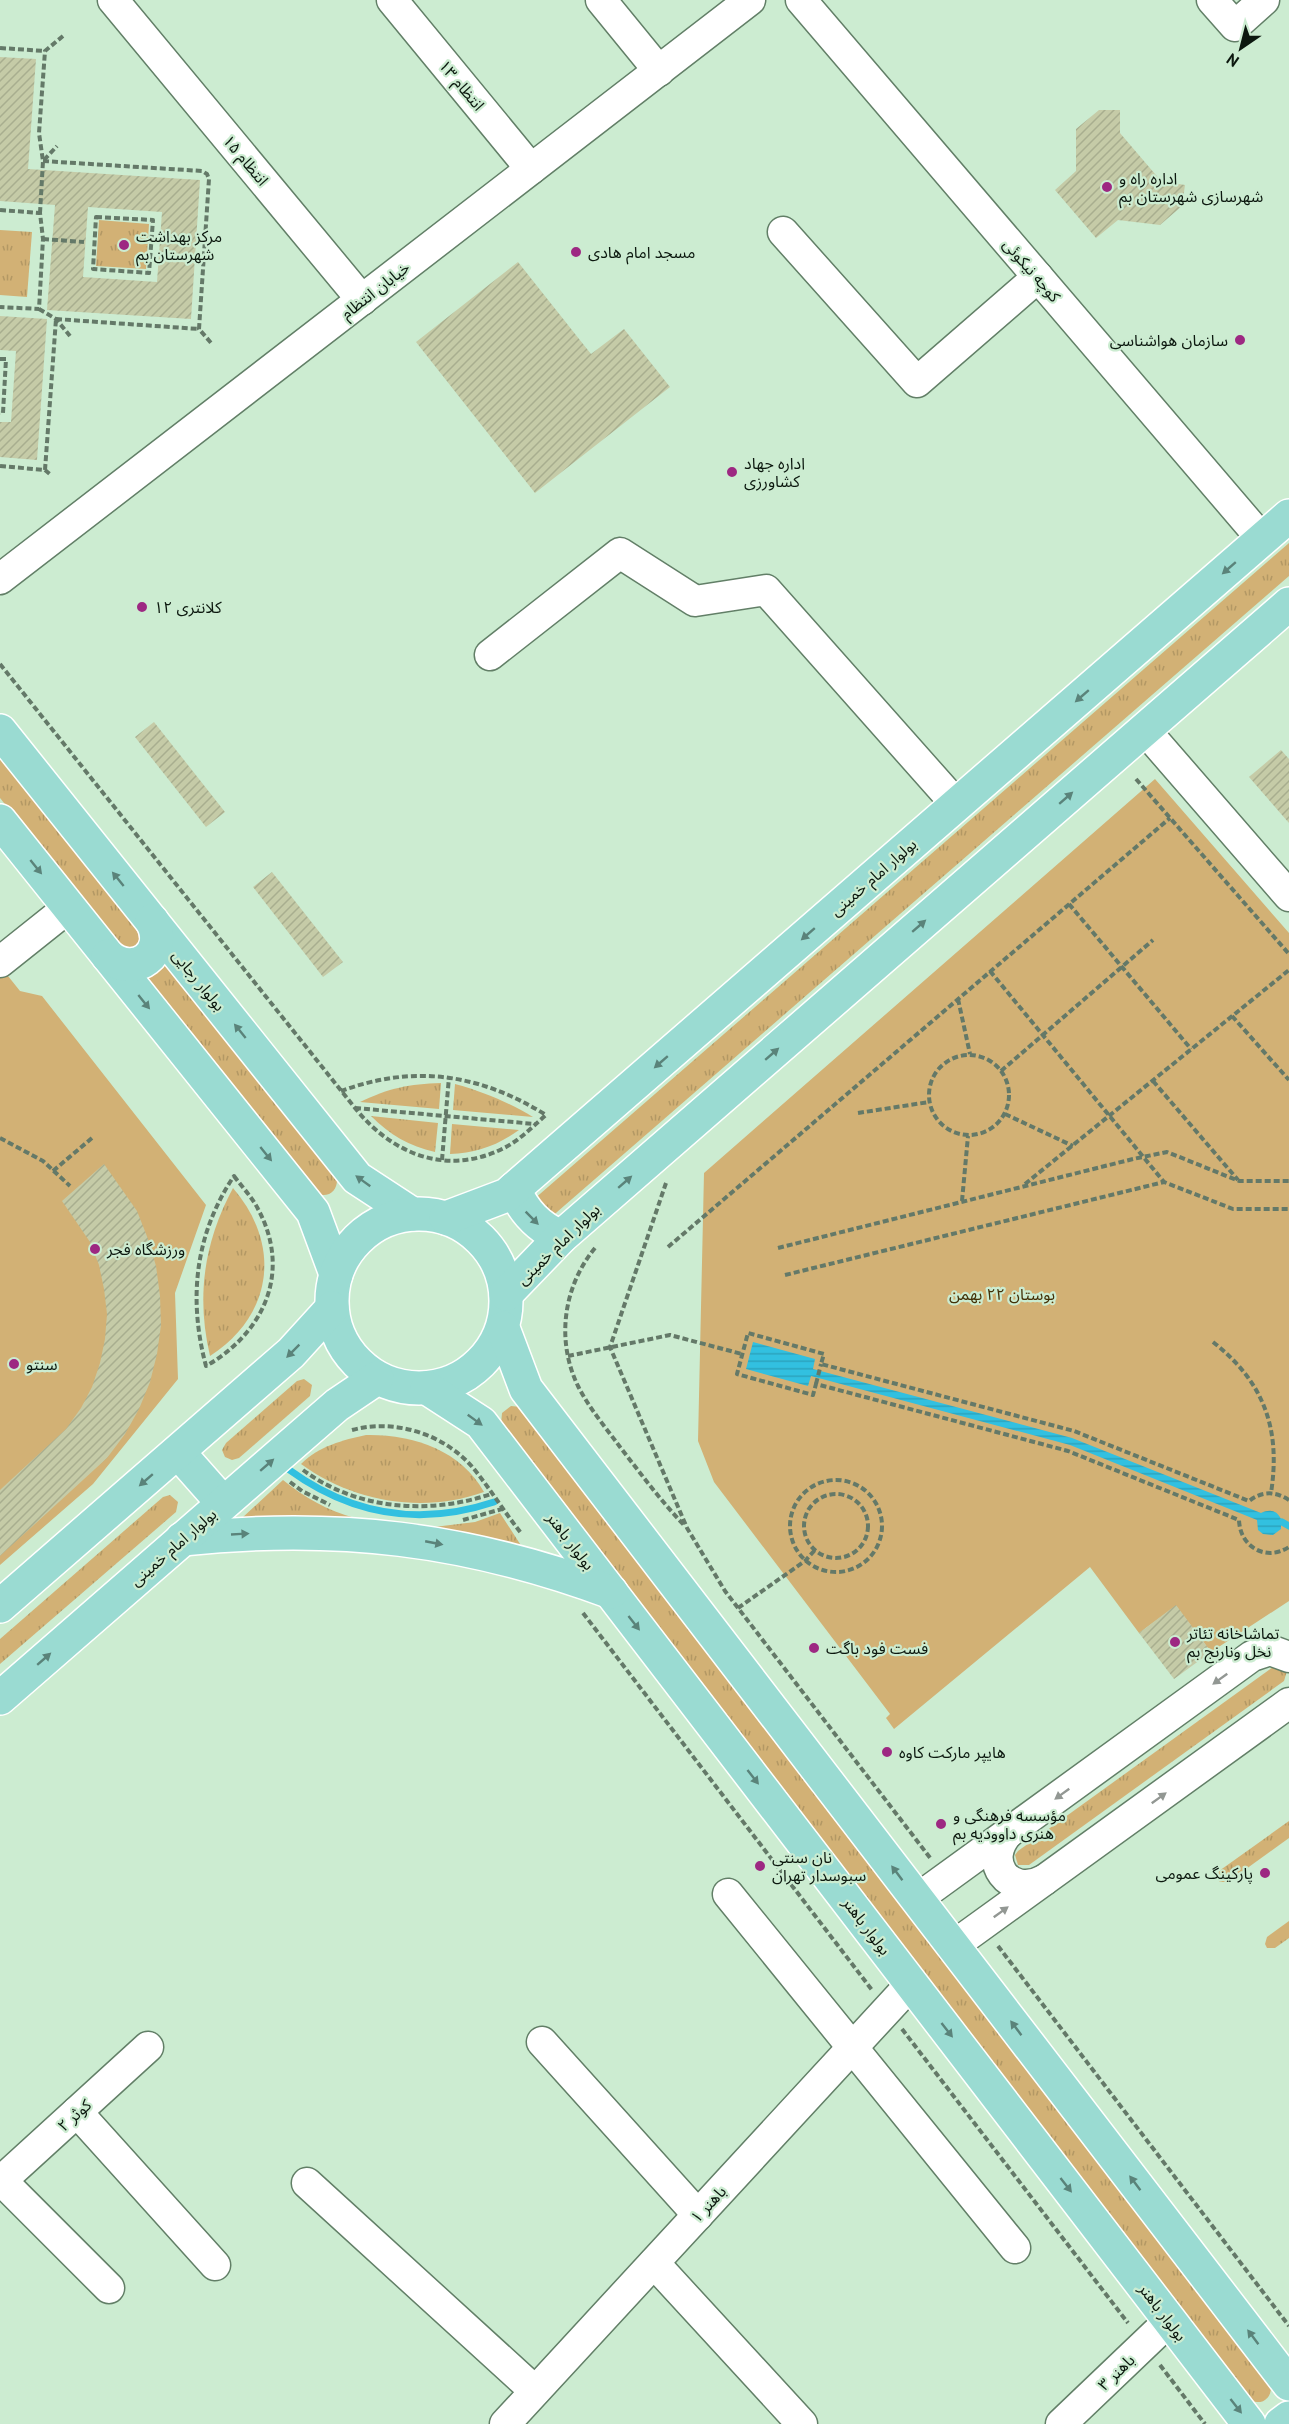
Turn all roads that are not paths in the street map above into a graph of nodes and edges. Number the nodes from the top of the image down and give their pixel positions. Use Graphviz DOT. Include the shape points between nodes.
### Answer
graph roads {
  1 [pos="392,0"];
  2 [pos="601,0"];
  3 [pos="750,0"];
  4 [pos="801,0"];
  5 [pos="1212,0"];
  6 [pos="1264,0"];
  7 [pos="121,10"];
  8 [pos="659,70"];
  9 [pos="531,169"];
  10 [pos="783,232"];
  11 [pos="1038,277"];
  12 [pos="362,300"];
  13 [pos="1289,516"];
  14 [pos="1262,539"];
  15 [pos="0,579"];
  16 [pos="1289,604"];
  17 [pos="490,655"];
  18 [pos="1145,730"];
  19 [pos="0,731"];
  20 [pos="956,804"];
  21 [pos="0,821"];
  22 [pos="1289,896"];
  23 [pos="69,907"];
  24 [pos="152,921"];
  25 [pos="108,956"];
  26 [pos="0,962"];
  27 [pos="514,1189"];
  28 [pos="412,1214"];
  29 [pos="446,1218"];
  30 [pos="561,1237"];
  31 [pos="336,1274"];
  32 [pos="507,1294"];
  33 [pos="332,1308"];
  34 [pos="503,1328"];
  35 [pos="377,1378"];
  36 [pos="427,1388"];
  37 [pos="178,1452"];
  38 [pos="223,1503"];
  39 [pos="182,1539"];
  40 [pos="611,1592"];
  41 [pos="0,1606"];
  42 [pos="1289,1657"];
  43 [pos="0,1698"];
  44 [pos="1288,1704"];
  45 [pos="1009,1832"];
  46 [pos="1044,1880"];
  47 [pos="728,1894"];
  48 [pos="917,1899"];
  49 [pos="953,1946"];
  50 [pos="911,1984"];
  51 [pos="542,2042"];
  52 [pos="148,2047"];
  53 [pos="853,2048"];
  54 [pos="77,2112"];
  55 [pos="1,2181"];
  56 [pos="307,2183"];
  57 [pos="698,2215"];
  58 [pos="1015,2248"];
  59 [pos="654,2263"];
  60 [pos="215,2265"];
  61 [pos="109,2288"];
  62 [pos="1170,2320"];
  63 [pos="1289,2384"];
  64 [pos="535,2391"];
  65 [pos="1289,2418"];
  66 [pos="505,2424"];
  67 [pos="802,2424"];
  68 [pos="1061,2424"];
  69 [pos="1249,2424"];
  70 [pos="1281,2424"];
  1 -- 9 [label="street, انتظام ۱۳"];
  2 -- 8 [label="street"];
  3 -- 8 [label="street, خیابان انتظام"];
  4 -- 11 [label="street, کوچه نیکوئی"];
  5 -- 6 [label="street" via="1235,26"];
  7 -- 12 [label="street, انتظام ۱۵"];
  8 -- 9 [label="street, خیابان انتظام"];
  9 -- 12 [label="street, خیابان انتظام"];
  10 -- 11 [label="street" via="917,382"];
  11 -- 14 [label="street, کوچه نیکوئی"];
  12 -- 15 [label="street, خیابان انتظام"];
  13 -- 14 [label="main road, بولوار امام خمینی"];
  14 -- 20 [label="main road, بولوار امام خمینی, one-way"];
  16 -- 18 [label="main road, بولوار امام خمینی"];
  17 -- 20 [label="street" via="620,553 695,601 766,590"];
  18 -- 22 [label="street"];
  30 -- 18 [label="main road, بولوار امام خمینی, one-way"];
  24 -- 19 [label="main road, بولوار رجایی, one-way"];
  20 -- 27 [label="main road, بولوار امام خمینی, one-way"];
  21 -- 23 [label="main road, one-way"];
  23 -- 25 [label="main road"];
  23 -- 26 [label="street"];
  24 -- 25 [label="main road" via="157,941 147,960 126,966"];
  28 -- 24 [label="main road, بولوار رجایی, one-way" via="357,1178"];
  25 -- 31 [label="main road, one-way" via="313,1212"];
  27 -- 29 [label="main road, بولوار امام خمینی"];
  27 -- 30 [label="main road, one-way" via="533,1220"];
  28 -- 29 [label="main road"];
  28 -- 31 [label="main road" via="379,1223 365,1233 352,1245"];
  29 -- 32 [label="main road" via="476,1235 488,1247"];
  30 -- 32 [label="main road, بولوار امام خمینی"];
  31 -- 33 [label="main road"];
  32 -- 34 [label="main road"];
  33 -- 35 [label="main road" via="346,1348"];
  33 -- 37 [label="main road, one-way" via="291,1353"];
  34 -- 36 [label="main road" via="491,1351 474,1370 444,1385"];
  48 -- 34 [label="main road, one-way" via="526,1389"];
  35 -- 36 [label="main road" via="410,1388"];
  38 -- 35 [label="main road, بولوار امام خمینی, one-way" via="337,1405"];
  36 -- 40 [label="main road, بولوار باهنر, one-way" via="481,1423"];
  37 -- 38 [label="main road"];
  37 -- 41 [label="main road, one-way"];
  38 -- 39 [label="main road, بولوار امام خمینی"];
  39 -- 40 [label="main road, one-way" via="298,1532 424,1541 519,1561"];
  43 -- 39 [label="main road, بولوار امام خمینی, one-way"];
  40 -- 50 [label="main road, بولوار باهنر, one-way"];
  42 -- 45 [label="street, one-way" via="1270,1650 1252,1656"];
  46 -- 44 [label="street, one-way"];
  45 -- 46 [label="street" via="996,1856 1002,1874 1017,1884 1036,1885"];
  45 -- 48 [label="street"];
  49 -- 46 [label="street, one-way"];
  47 -- 53 [label="street"];
  48 -- 49 [label="main road"];
  63 -- 49 [label="main road, one-way"];
  50 -- 53 [label="street, باهنر ۱"];
  50 -- 62 [label="main road, بولوار باهنر, one-way"];
  51 -- 57 [label="street"];
  52 -- 54 [label="street, کوثر ۲"];
  53 -- 57 [label="street, باهنر ۱"];
  53 -- 58 [label="street"];
  54 -- 55 [label="street, کوثر ۲"];
  54 -- 60 [label="street"];
  55 -- 61 [label="street"];
  56 -- 64 [label="street"];
  57 -- 59 [label="street, باهنر ۱"];
  59 -- 64 [label="street, باهنر ۱"];
  59 -- 67 [label="street"];
  62 -- 68 [label="street, باهنر ۳"];
  62 -- 69 [label="main road, بولوار باهنر, one-way"];
  64 -- 66 [label="street, باهنر ۱"];
  65 -- 70 [label="main road"];
}
